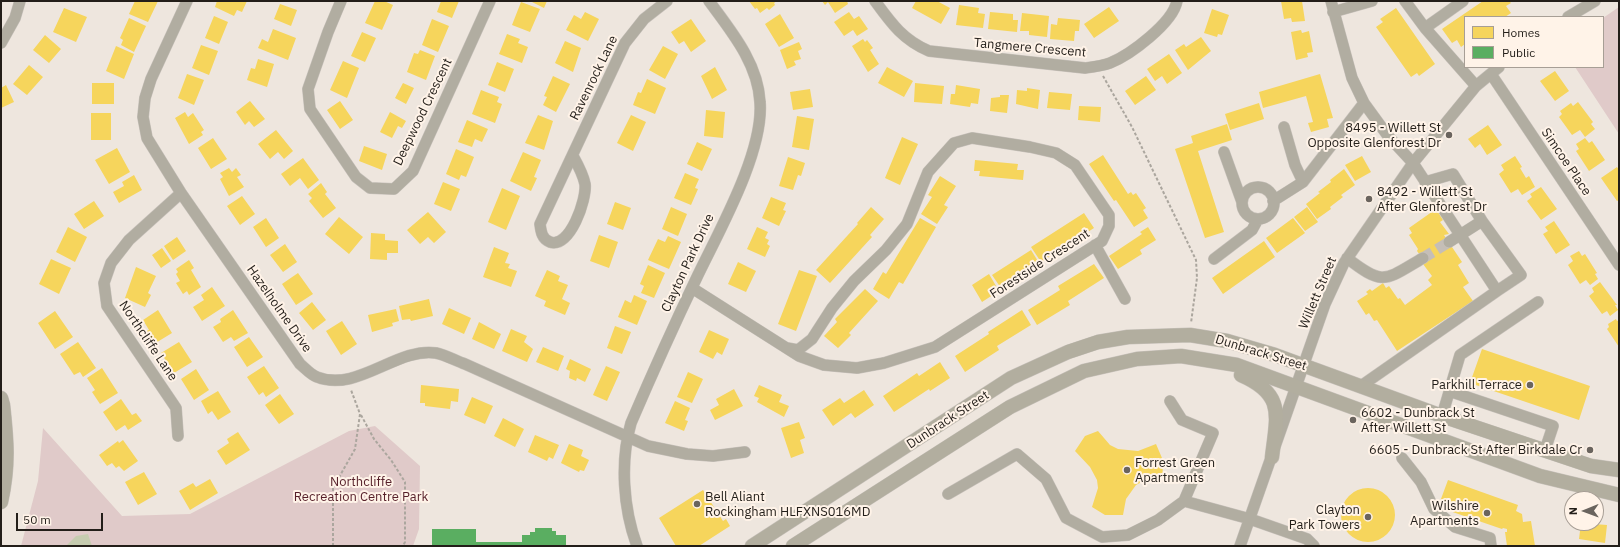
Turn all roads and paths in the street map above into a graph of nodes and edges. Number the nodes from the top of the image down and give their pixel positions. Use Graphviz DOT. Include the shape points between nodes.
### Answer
graph roads {
  1 [pos="20,1"];
  2 [pos="187,1"];
  3 [pos="341,1"];
  4 [pos="490,1"];
  5 [pos="667,1"];
  6 [pos="709,1"];
  7 [pos="875,1"];
  8 [pos="1177,1"];
  9 [pos="1331,1"];
  10 [pos="1372,1"];
  11 [pos="1405,1"];
  12 [pos="1463,1"];
  13 [pos="1595,1"];
  14 [pos="1333,12"];
  15 [pos="1570,16"];
  16 [pos="1425,28"];
  17 [pos="1,43"];
  18 [pos="1098,66"];
  19 [pos="1495,70"];
  20 [pos="1476,86"];
  21 [pos="1364,103"];
  22 [pos="1284,127"];
  23 [pos="1224,152"];
  24 [pos="573,156"];
  25 [pos="1413,163"];
  26 [pos="1303,182"];
  27 [pos="1425,182"];
  28 [pos="182,193"];
  29 [pos="1273,201"];
  30 [pos="1242,202"];
  31 [pos="1258,219"];
  32 [pos="1482,221"];
  33 [pos="1460,235"];
  34 [pos="1449,242"];
  35 [pos="1095,245"];
  36 [pos="1348,258"];
  37 [pos="1422,258"];
  38 [pos="1214,259"];
  39 [pos="1619,266"];
  40 [pos="692,288"];
  41 [pos="1497,291"];
  42 [pos="1125,299"];
  43 [pos="1538,302"];
  44 [pos="1190,334"];
  45 [pos="788,348"];
  46 [pos="1204,359"];
  47 [pos="1304,365"];
  48 [pos="347,379"];
  49 [pos="1361,386"];
  50 [pos="1297,387"];
  51 [pos="1449,391"];
  52 [pos="1,398"];
  53 [pos="1170,401"];
  54 [pos="360,414"];
  55 [pos="1442,416"];
  56 [pos="178,436"];
  57 [pos="626,438"];
  58 [pos="1544,450"];
  59 [pos="745,452"];
  60 [pos="1272,457"];
  61 [pos="1402,458"];
  62 [pos="1619,470"];
  63 [pos="948,494"];
  64 [pos="1619,495"];
  65 [pos="1184,501"];
  66 [pos="1,502"];
  67 [pos="1250,519"];
  68 [pos="333,546"];
  69 [pos="404,546"];
  70 [pos="636,546"];
  71 [pos="752,546"];
  72 [pos="793,546"];
  73 [pos="1240,546"];
  74 [pos="1314,546"];
  75 [pos="1491,546"];
  1 -- 17 [label="street" via="15,18"];
  2 -- 28 [label="street, Hazelholme Drive" via="151,79 142,117 147,138"];
  3 -- 4 [label="street, Deepwood Crescent" via="308,89 310,109 356,177 370,188 394,189 413,171"];
  5 -- 24 [label="street, Ravenrock Lane" via="644,18 625,43"];
  6 -- 40 [label="street, Clayton Park Drive" via="741,45 757,82 761,116 755,145 740,186"];
  7 -- 18 [label="street, Tangmere Crescent" via="900,33 914,45 930,51 1060,66"];
  8 -- 18 [label="street, Tangmere Crescent" via="1168,20 1151,35 1118,59"];
  9 -- 14 [label="street"];
  10 -- 14 [label="street"];
  11 -- 16 [label="street"];
  12 -- 16 [label="street"];
  13 -- 15 [label="street"];
  14 -- 21 [label="street" via="1352,78"];
  16 -- 20 [label="street"];
  18 -- 44 [label="path" via="1132,127 1196,260 1197,278"];
  19 -- 20 [label="street, Willett Street"];
  19 -- 39 [label="street, Simcoe Place"];
  20 -- 25 [label="street, Willett Street"];
  21 -- 25 [label="street" via="1388,136"];
  21 -- 26 [label="street"];
  22 -- 26 [label="street" via="1295,165"];
  23 -- 30 [label="street"];
  24 -- 24 [label="street, Ravenrock Lane" via="540,224 542,236 556,243 570,232 577,218 585,186 581,170"];
  25 -- 27 [label="street"];
  25 -- 36 [label="street, Willett Street"];
  26 -- 29 [label="street"];
  27 -- 32 [label="street" via="1453,174"];
  27 -- 33 [label="street"];
  28 -- 48 [label="street, Hazelholme Drive" via="300,364 316,377"];
  28 -- 56 [label="street, Northcliffe Lane" via="129,240 111,263 104,283 107,306 176,408"];
  29 -- 30 [label="street" via="1265,189 1255,188 1246,193"];
  29 -- 31 [label="street" via="1268,216"];
  30 -- 31 [label="street" via="1244,212"];
  31 -- 38 [label="street" via="1252,230"];
  32 -- 33 [label="street"];
  32 -- 41 [label="street" via="1521,275"];
  33 -- 34 [label="street"];
  33 -- 41 [label="street"];
  35 -- 42 [label="street"];
  35 -- 45 [label="street, Forestside Crescent" via="935,347 884,363 857,368 824,365 799,356"];
  35 -- 45 [label="street, Forestside Crescent" via="1102,241 1106,234 1109,215 1075,165 1056,153 1030,147 972,138 954,143 928,172 907,224 886,250 854,281 812,339 798,350"];
  36 -- 37 [label="street" via="1366,273 1390,278"];
  36 -- 47 [label="street, Willett Street" via="1325,304"];
  40 -- 45 [label="street, Forestside Crescent"];
  40 -- 57 [label="street, Clayton Park Drive" via="630,423"];
  41 -- 49 [label="street"];
  43 -- 51 [label="street" via="1460,355"];
  44 -- 47 [label="main road, Dunbrack Street" via="1227,341"];
  44 -- 71 [label="main road, Dunbrack Street" via="1128,337 1098,342 1039,364 1011,378"];
  46 -- 50 [label="main road, Dunbrack Street" via="1237,365"];
  46 -- 60 [label="main road" via="1255,381 1272,397 1277,419"];
  46 -- 72 [label="main road, Dunbrack Street" via="1181,356 1137,359 1084,371 1010,407"];
  47 -- 49 [label="main road, Dunbrack Street"];
  47 -- 50 [label="street, Willett Street"];
  48 -- 54 [label="path"];
  48 -- 57 [label="street, Hazelholme Drive" via="418,354 436,353"];
  49 -- 55 [label="main road, Dunbrack Street"];
  50 -- 60 [label="street, Willett Street"];
  50 -- 64 [label="main road, Dunbrack Street" via="1540,476"];
  51 -- 55 [label="street"];
  51 -- 58 [label="street" via="1553,426"];
  52 -- 66 [label="main road" via="4,405 8,451"];
  53 -- 65 [label="street" via="1182,420 1213,433"];
  54 -- 68 [label="path" via="355,449 333,488"];
  54 -- 69 [label="path" via="374,439 405,482"];
  55 -- 58 [label="main road, Dunbrack Street"];
  57 -- 59 [label="street, Hazelholme Drive" via="648,446 687,454 713,456"];
  57 -- 70 [label="street, Clayton Park Drive" via="625,492"];
  58 -- 62 [label="main road, Dunbrack Street" via="1591,466"];
  60 -- 67 [label="street, Willett Street"];
  61 -- 75 [label="street" via="1421,482 1434,509 1455,527 1490,538"];
  63 -- 65 [label="street" via="1017,454 1046,478 1066,518 1102,537 1128,535 1158,520"];
  65 -- 67 [label="street"];
  67 -- 73 [label="street, Willett Street"];
  67 -- 74 [label="street" via="1307,539"];
}
